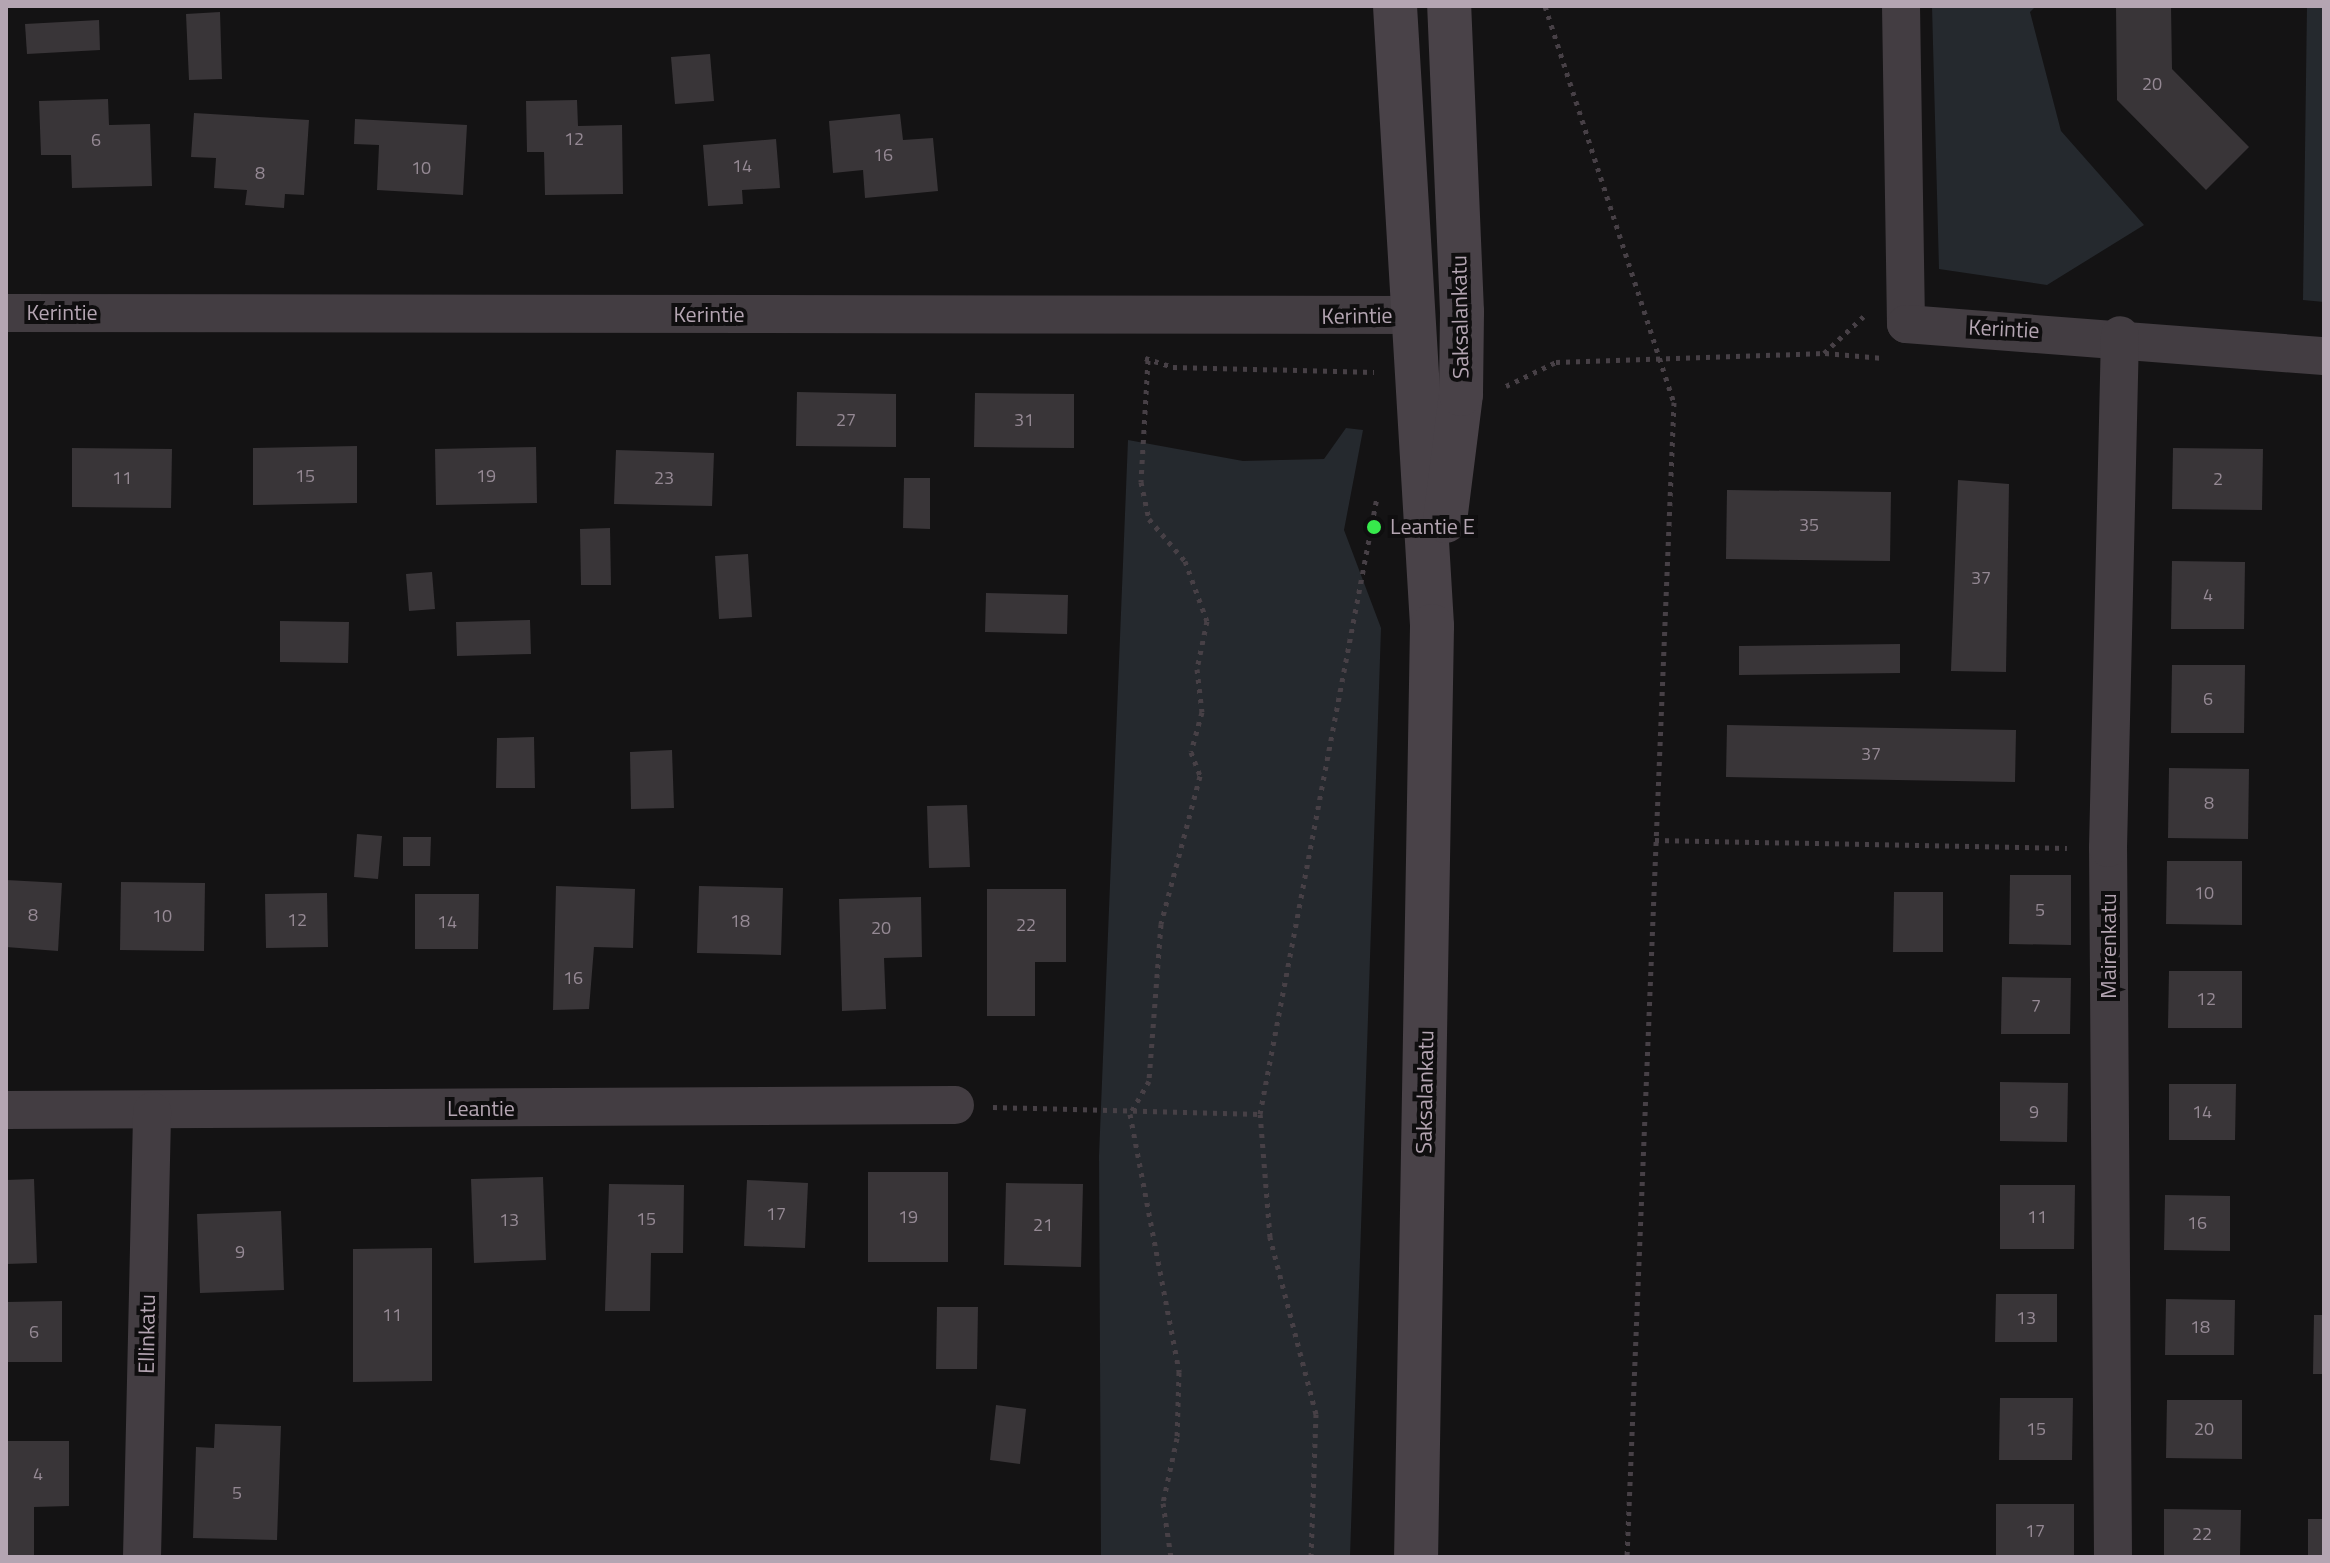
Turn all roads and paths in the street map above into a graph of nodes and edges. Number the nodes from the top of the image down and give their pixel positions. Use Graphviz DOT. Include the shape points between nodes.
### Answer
graph roads {
  1 [pos="1395,6"];
  2 [pos="1449,6"];
  3 [pos="1545,6"];
  4 [pos="1901,6"];
  5 [pos="6,313"];
  6 [pos="1413,315"];
  7 [pos="2120,335"];
  8 [pos="1661,355"];
  9 [pos="2324,356"];
  10 [pos="1148,359"];
  11 [pos="1461,394"];
  12 [pos="1364,586"];
  13 [pos="1432,626"];
  14 [pos="1655,840"];
  15 [pos="2108,848"];
  16 [pos="955,1105"];
  17 [pos="6,1110"];
  18 [pos="152,1111"];
  19 [pos="1130,1114"];
  20 [pos="1260,1114"];
  21 [pos="142,1557"];
  22 [pos="1171,1557"];
  23 [pos="1311,1557"];
  24 [pos="1416,1557"];
  25 [pos="1627,1557"];
  26 [pos="2113,1557"];
  1 -- 6 [label="main road, Saksalankatu"];
  2 -- 11 [label="main road, Saksalankatu"];
  3 -- 8 [label="path" via="1592,170"];
  4 -- 7 [label="street, Kerintie" via="1906,324"];
  5 -- 6 [label="street, Kerintie"];
  6 -- 13 [label="main road, Saksalankatu"];
  7 -- 9 [label="street, Kerintie"];
  7 -- 15 [label="street, Mairenkatu"];
  8 -- 11 [label="path" via="1556,362 1493,393"];
  8 -- 14 [label="path" via="1674,402"];
  10 -- 19 [label="path" via="1141,482 1149,519 1185,561 1207,621 1197,669 1202,712 1191,752 1200,776 1158,938 1149,1081"];
  11 -- 13 [label="main road, Saksalankatu"];
  12 -- 20 [label="path"];
  13 -- 24 [label="main road, Saksalankatu"];
  14 -- 15 [label="path"];
  14 -- 25 [label="path"];
  15 -- 26 [label="street, Mairenkatu"];
  16 -- 18 [label="street, Leantie"];
  16 -- 19 [label="path"];
  17 -- 18 [label="street, Leantie"];
  18 -- 21 [label="street, Ellinkatu"];
  19 -- 20 [label="path"];
  19 -- 22 [label="path" via="1179,1372 1177,1438 1163,1503"];
  20 -- 23 [label="path" via="1270,1237 1316,1414"];
}
